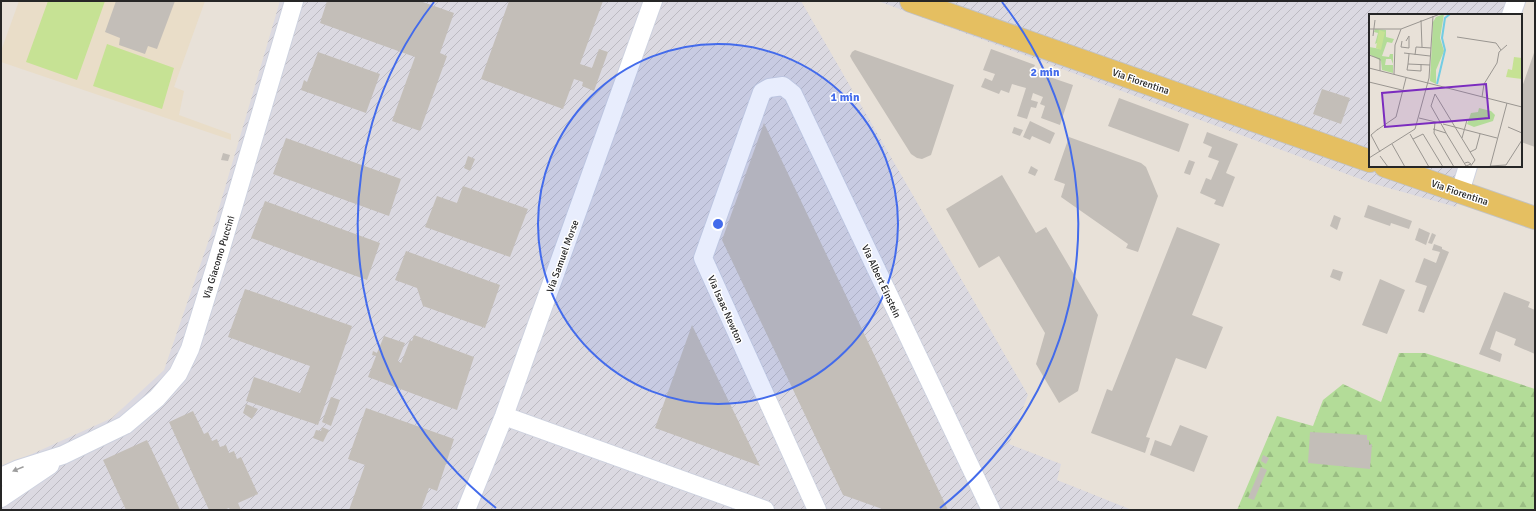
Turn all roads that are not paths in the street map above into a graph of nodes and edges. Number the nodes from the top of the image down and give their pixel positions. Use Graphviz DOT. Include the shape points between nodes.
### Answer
graph roads {
  1 [pos="294,1"];
  2 [pos="653,1"];
  3 [pos="911,1"];
  4 [pos="1516,1"];
  5 [pos="1510,14"];
  6 [pos="757,103"];
  7 [pos="1369,161"];
  8 [pos="1388,167"];
  9 [pos="1468,167"];
  10 [pos="1460,192"];
  11 [pos="1535,218"];
  12 [pos="504,416"];
  13 [pos="63,455"];
  14 [pos="1,477"];
  15 [pos="1,498"];
  16 [pos="736,505"];
  17 [pos="466,510"];
  18 [pos="765,510"];
  19 [pos="817,510"];
  20 [pos="991,510"];
  1 -- 13 [label="street, Via Giacomo Puccini" via="190,349 178,374 157,398 125,425"];
  2 -- 12 [label="street, Via Samuel Morse"];
  3 -- 7 [label="main road, Via Fiorentina"];
  4 -- 5 [label="street"];
  6 -- 19 [label="street, Via Isaac Newton" via="703,258"];
  6 -- 20 [label="street, Via Albert Einstein" via="762,92 769,88 783,86 793,94"];
  8 -- 10 [label="main road, Via Fiorentina"];
  9 -- 10 [label="street"];
  10 -- 11 [label="main road, Via Fiorentina"];
  12 -- 16 [label="street"];
  12 -- 17 [label="street, Via Samuel Morse"];
  13 -- 14 [label="street, Via Giacomo Puccini, one-way"];
  13 -- 15 [label="street, Via Giacomo Puccini"];
  16 -- 18 [label="street"];
}
